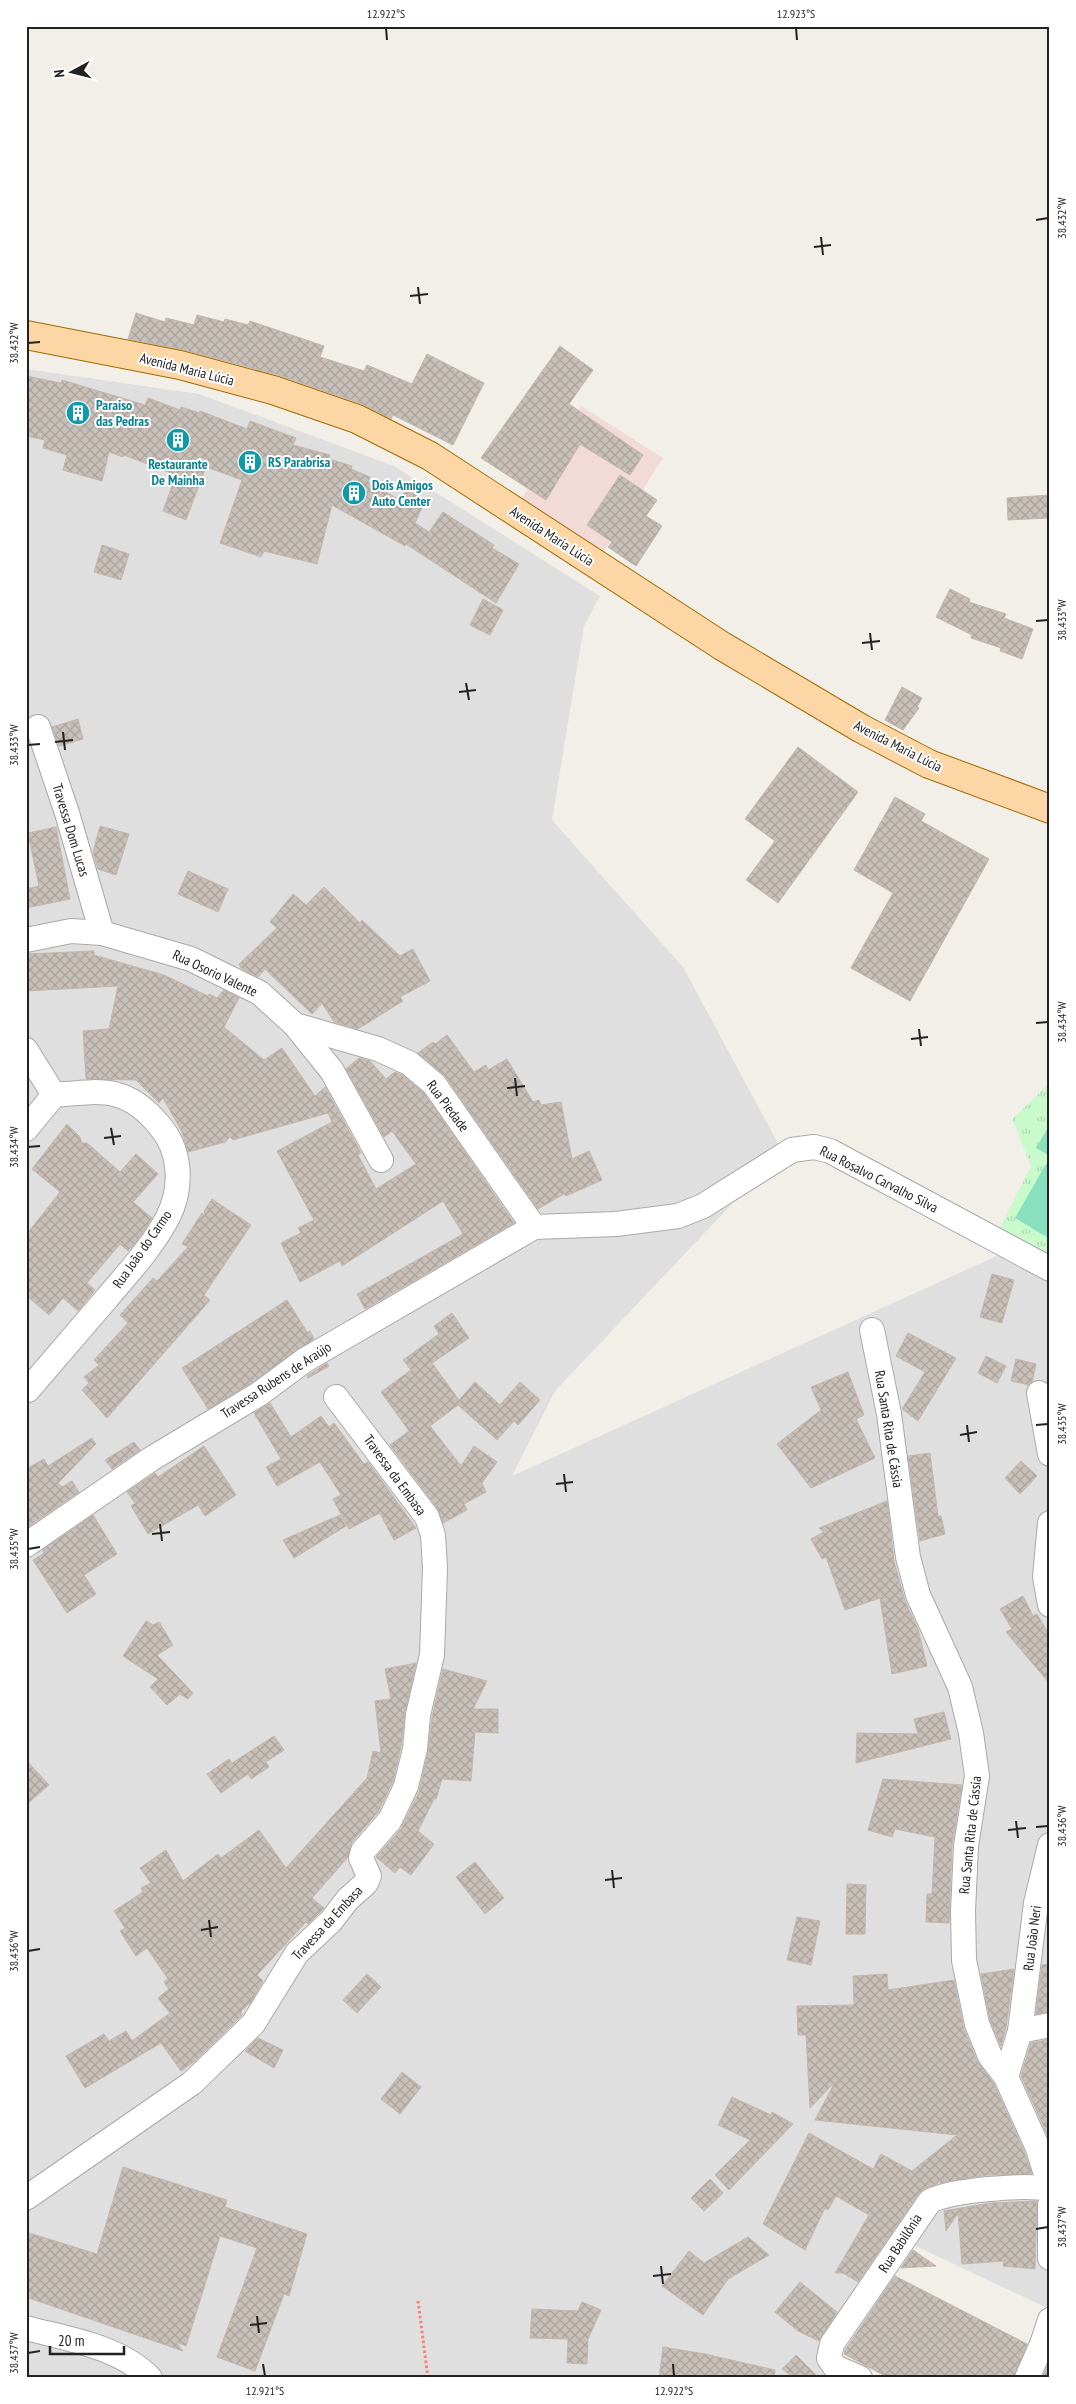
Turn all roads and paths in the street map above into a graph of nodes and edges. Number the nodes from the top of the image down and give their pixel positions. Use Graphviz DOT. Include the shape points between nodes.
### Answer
graph roads {
  1 [pos="26,336"];
  2 [pos="38,727"];
  3 [pos="1050,809"];
  4 [pos="102,933"];
  5 [pos="26,940"];
  6 [pos="296,1026"];
  7 [pos="26,1050"];
  8 [pos="54,1094"];
  9 [pos="26,1128"];
  10 [pos="381,1160"];
  11 [pos="534,1227"];
  12 [pos="1050,1269"];
  13 [pos="872,1330"];
  14 [pos="28,1390"];
  15 [pos="1040,1393"];
  16 [pos="336,1397"];
  17 [pos="1050,1454"];
  18 [pos="1050,1523"];
  19 [pos="26,1545"];
  20 [pos="1050,1606"];
  21 [pos="1050,1845"];
  22 [pos="1050,2025"];
  23 [pos="1020,2031"];
  24 [pos="1006,2077"];
  25 [pos="1050,2188"];
  26 [pos="26,2198"];
  27 [pos="1050,2205"];
  28 [pos="1050,2258"];
  29 [pos="418,2301"];
  30 [pos="1050,2320"];
  31 [pos="26,2328"];
  32 [pos="150,2378"];
  33 [pos="428,2378"];
  34 [pos="860,2378"];
  35 [pos="1027,2378"];
  1 -- 3 [label="main road, Avenida Maria Lúcia" via="180,365 273,390 357,419 430,456 722,646 862,729 930,764"];
  2 -- 4 [label="street, Travessa Dom Lucas"];
  4 -- 5 [label="street, Rua Osorio Valente" via="71,931"];
  4 -- 6 [label="street, Rua Osorio Valente" via="191,959 260,993"];
  6 -- 10 [label="street, Rua Osorio Valente" via="332,1071"];
  6 -- 11 [label="street, Rua Piedade" via="378,1049 410,1063 434,1084"];
  7 -- 8 [label="street"];
  8 -- 9 [label="street"];
  8 -- 14 [label="street, Rua João do Carmo" via="98,1091 136,1102 168,1135 179,1164 176,1194 168,1216 132,1268"];
  11 -- 12 [label="street, Rua Rosalvo Carvalho Silva" via="616,1224 678,1216 703,1206 792,1150 814,1147 830,1151"];
  11 -- 19 [label="street, Travessa Rubens de Araújo" via="305,1360 259,1394 151,1459"];
  13 -- 24 [label="street, Rua Santa Rita de Cássia" via="889,1414 908,1557 918,1595 960,1687 971,1733 977,1776 966,1846 962,1911 964,1960 977,2024 990,2056"];
  15 -- 17 [label="street"];
  16 -- 26 [label="street, Travessa da Embasa" via="414,1498 427,1517 433,1536 432,1655 418,1715 416,1749 406,1786 390,1820 363,1851 361,1858 369,1876 366,1883 297,1953 253,2024 192,2083"];
  18 -- 20 [label="street" via="1045,1577"];
  21 -- 23 [label="street, Rua João Neri" via="1036,1903"];
  22 -- 23 [label="street"];
  23 -- 24 [label="street, Rua João Neri"];
  24 -- 25 [label="street, Rua Santa Rita de Cássia" via="1037,2146"];
  25 -- 34 [label="street, Rua Babilônia" via="944,2195 930,2201 832,2344 829,2358 835,2367"];
  27 -- 28 [label="street"];
  29 -- 33 [label="path"];
  30 -- 35 [label="street"];
  31 -- 32 [label="street" via="104,2349 130,2362"];
}
